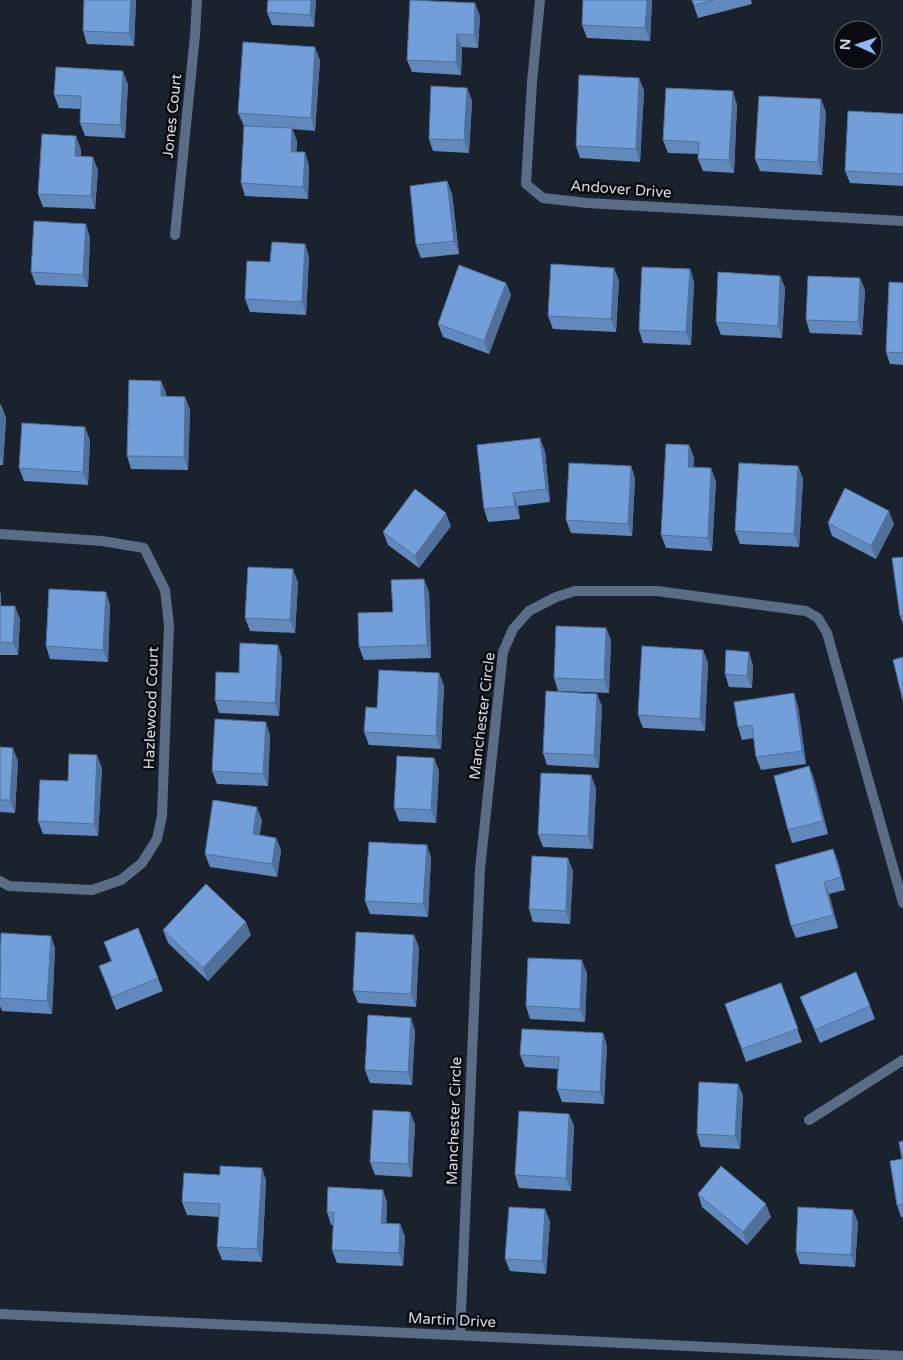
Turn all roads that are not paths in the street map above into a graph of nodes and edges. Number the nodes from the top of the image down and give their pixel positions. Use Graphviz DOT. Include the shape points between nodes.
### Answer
graph roads {
  1 [pos="197,0"];
  2 [pos="540,0"];
  3 [pos="903,221"];
  4 [pos="175,235"];
  5 [pos="0,534"];
  6 [pos="0,881"];
  7 [pos="903,903"];
  8 [pos="903,1060"];
  9 [pos="809,1120"];
  10 [pos="0,1314"];
  11 [pos="460,1335"];
  12 [pos="826,1356"];
  13 [pos="903,1356"];
  1 -- 4 [label="street, Jones Court"];
  2 -- 3 [label="street, Andover Drive" via="526,184 543,198"];
  5 -- 6 [label="street, Hazlewood Court" via="102,541 144,548 165,590 169,625 162,816 157,839 142,863 121,880 92,890 9,886"];
  7 -- 11 [label="street, Manchester Circle" via="827,633 818,618 806,611 657,592 575,591 529,611 513,629 503,652 480,870"];
  8 -- 9 [label="street"];
  10 -- 11 [label="street, Martin Drive"];
  11 -- 12 [label="street, Martin Drive"];
  12 -- 13 [label="street, Martin Drive"];
}
